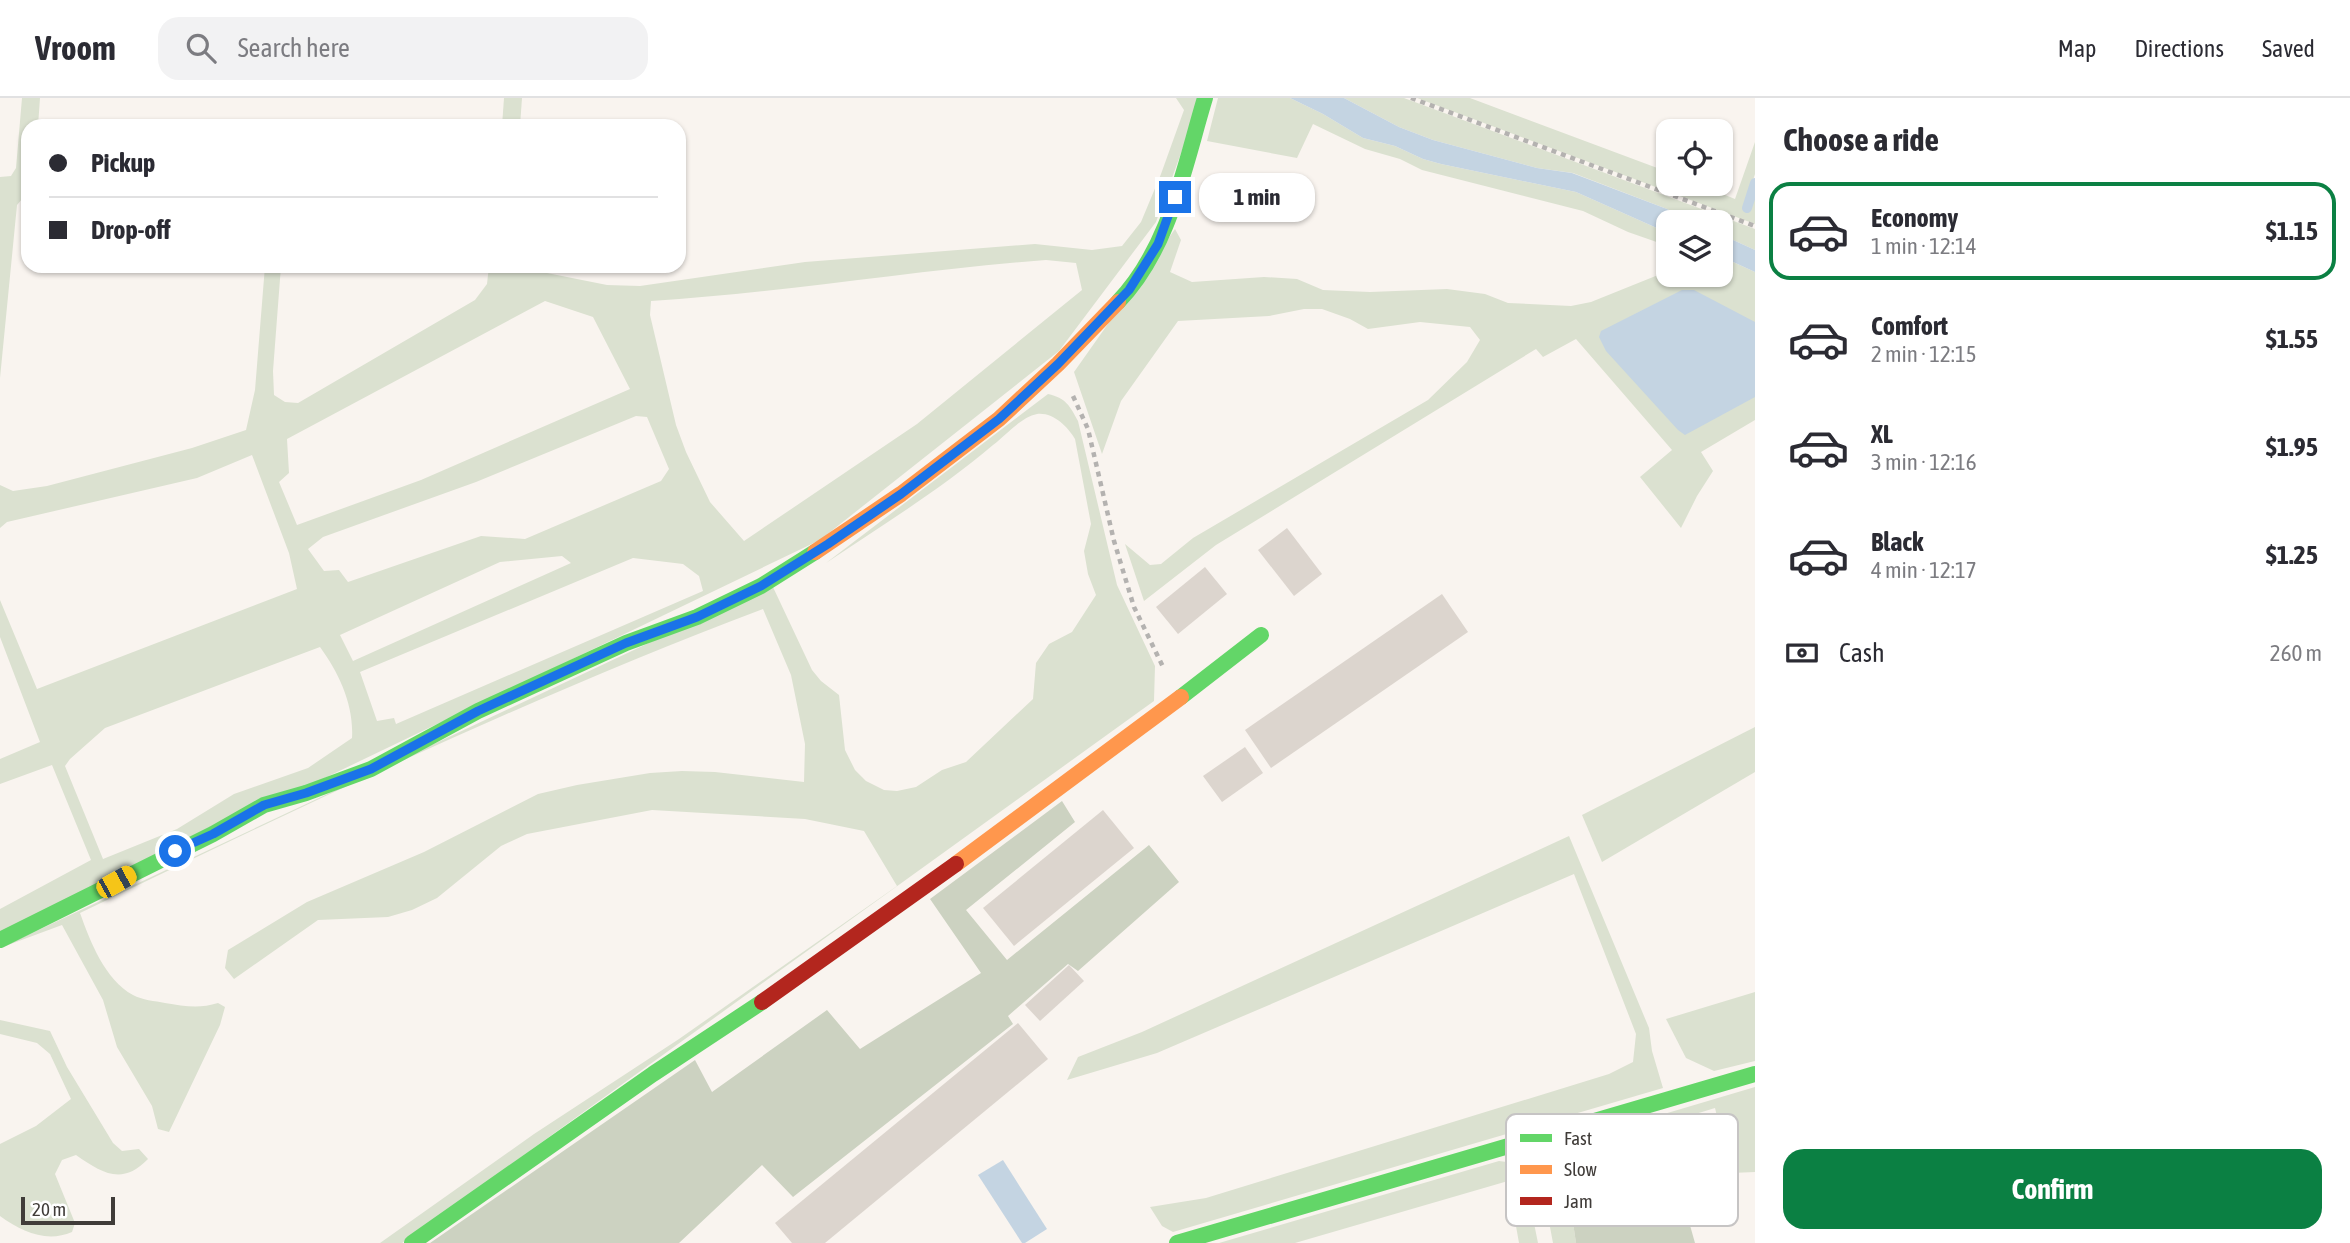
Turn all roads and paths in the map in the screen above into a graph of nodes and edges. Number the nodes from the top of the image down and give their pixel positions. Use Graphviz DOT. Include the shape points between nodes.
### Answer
graph roads {
  1 [pos="1205,98"];
  2 [pos="1411,98"];
  3 [pos="1755,226"];
  4 [pos="1058,364"];
  5 [pos="1261,635"];
  6 [pos="1181,697"];
  7 [pos="0,940"];
  8 [pos="1755,1074"];
  9 [pos="1618,1114"];
  10 [pos="1506,1147"];
  11 [pos="412,1243"];
  12 [pos="1177,1243"];
  1 -- 4 [label="street" via="1158,244 1129,290"];
  2 -- 3 [label="path"];
  4 -- 6 [label="path" via="1088,429 1134,607"];
  4 -- 7 [label="street" via="999,419 901,494 761,586 478,711 371,769 264,805"];
  5 -- 6 [label="street"];
  6 -- 11 [label="street" via="856,936"];
  8 -- 9 [label="street"];
  10 -- 12 [label="street"];
}
